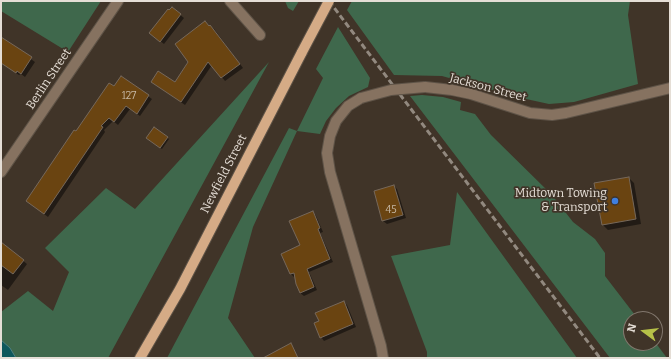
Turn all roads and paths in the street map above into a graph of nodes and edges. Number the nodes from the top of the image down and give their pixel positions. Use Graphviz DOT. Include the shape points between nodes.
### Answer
graph roads {
  1 [pos="118,1"];
  2 [pos="230,1"];
  3 [pos="329,1"];
  4 [pos="260,36"];
  5 [pos="670,88"];
  6 [pos="1,172"];
  7 [pos="140,358"];
  8 [pos="383,358"];
  1 -- 6 [label="street, Berlin Street"];
  2 -- 4 [label="street"];
  3 -- 7 [label="main road, Newfield Street, bridge" via="180,290"];
  5 -- 8 [label="street, Jackson Street, bridge" via="566,113 545,115 530,113 471,94 425,87 391,90 361,98 348,106 336,121 327,153 330,172"];
}
